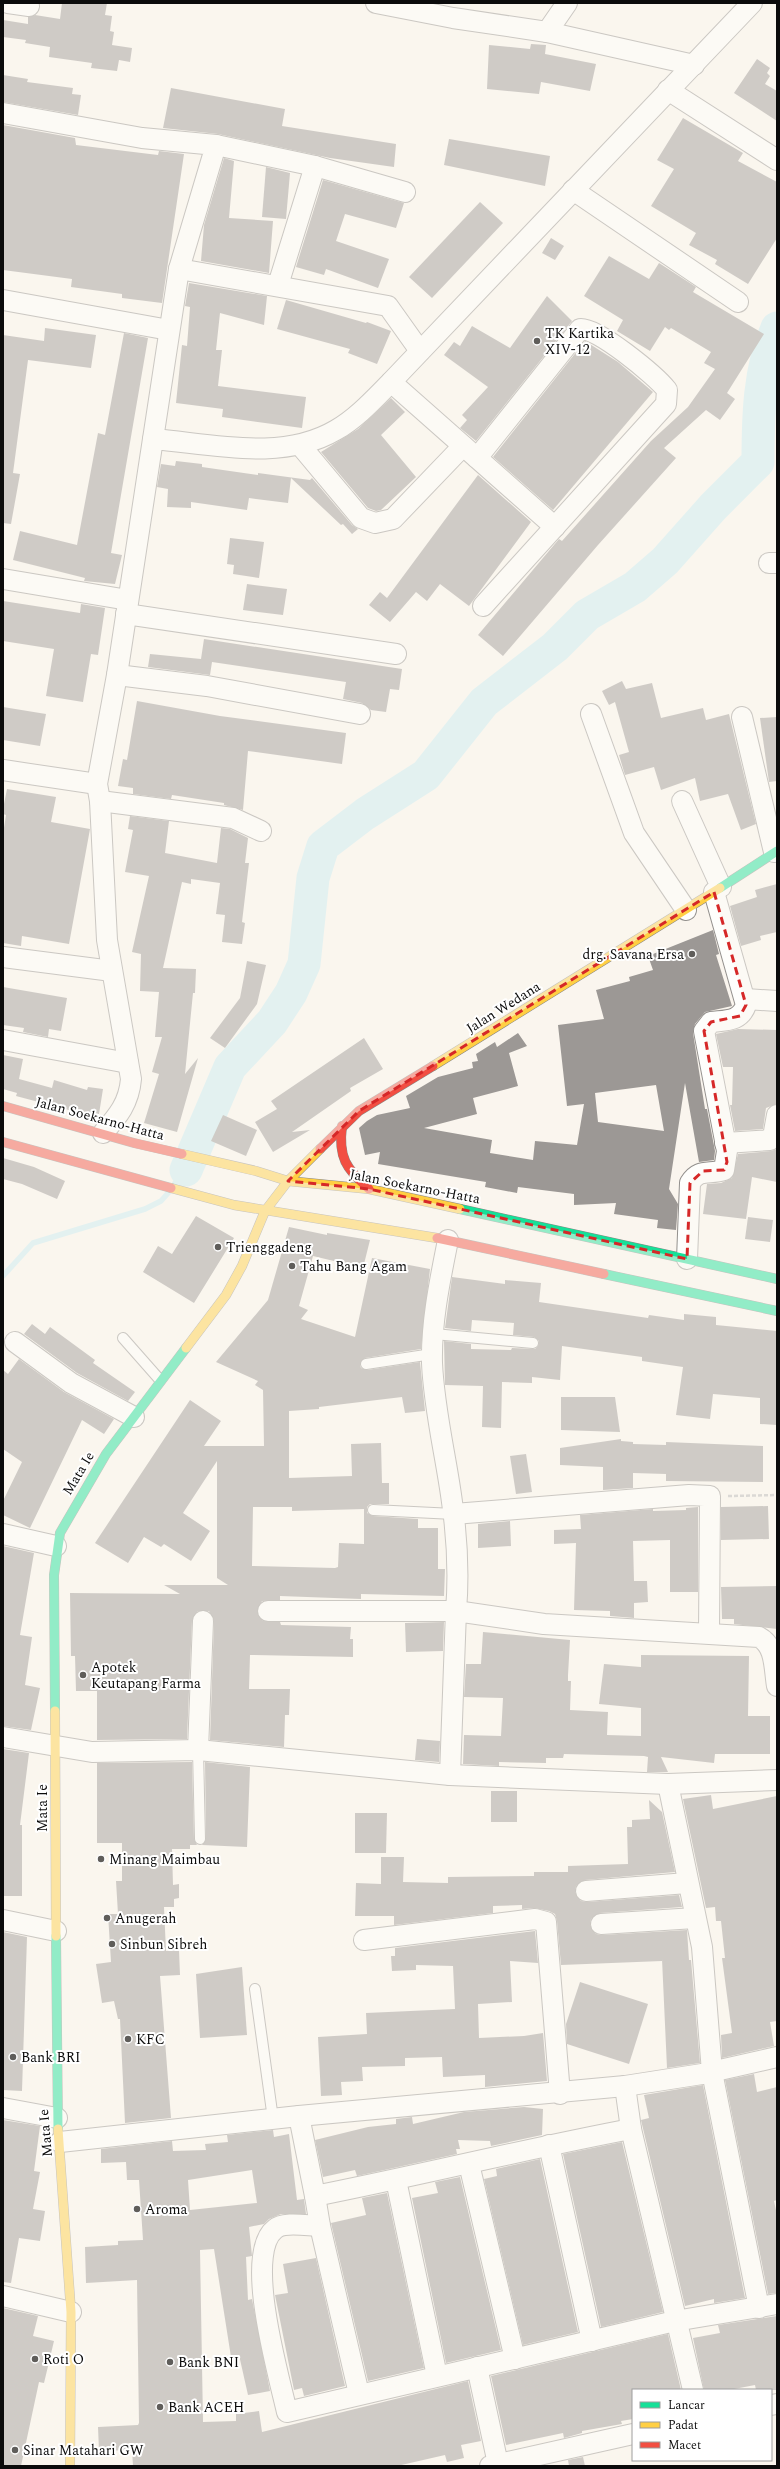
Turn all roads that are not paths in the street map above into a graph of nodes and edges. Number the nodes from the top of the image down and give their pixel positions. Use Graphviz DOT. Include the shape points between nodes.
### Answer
graph roads {
  1 [pos="8,3"];
  2 [pos="376,3"];
  3 [pos="567,3"];
  4 [pos="752,3"];
  5 [pos="29,6"];
  6 [pos="547,32"];
  7 [pos="694,65"];
  8 [pos="668,90"];
  9 [pos="3,113"];
  10 [pos="216,145"];
  11 [pos="777,160"];
  12 [pos="316,166"];
  13 [pos="573,190"];
  14 [pos="405,192"];
  15 [pos="180,268"];
  16 [pos="278,285"];
  17 [pos="3,300"];
  18 [pos="738,302"];
  19 [pos="169,330"];
  20 [pos="420,352"];
  21 [pos="391,382"];
  22 [pos="153,439"];
  23 [pos="300,445"];
  24 [pos="470,452"];
  25 [pos="555,527"];
  26 [pos="3,579"];
  27 [pos="483,606"];
  28 [pos="127,607"];
  29 [pos="396,654"];
  30 [pos="117,675"];
  31 [pos="360,714"];
  32 [pos="591,714"];
  33 [pos="742,717"];
  34 [pos="3,770"];
  35 [pos="98,793"];
  36 [pos="682,800"];
  37 [pos="261,831"];
  38 [pos="776,851"];
  39 [pos="718,890"];
  40 [pos="686,910"];
  41 [pos="3,957"];
  42 [pos="112,971"];
  43 [pos="746,999"];
  44 [pos="777,1001"];
  45 [pos="3,1040"];
  46 [pos="128,1063"];
  47 [pos="3,1106"];
  48 [pos="777,1115"];
  49 [pos="342,1126"];
  50 [pos="103,1133"];
  51 [pos="3,1142"];
  52 [pos="726,1143"];
  53 [pos="288,1181"];
  54 [pos="369,1189"];
  55 [pos="265,1211"];
  56 [pos="448,1240"];
  57 [pos="687,1259"];
  58 [pos="777,1279"];
  59 [pos="777,1311"];
  60 [pos="434,1334"];
  61 [pos="123,1338"];
  62 [pos="15,1342"];
  63 [pos="533,1343"];
  64 [pos="432,1354"];
  65 [pos="366,1364"];
  66 [pos="160,1380"];
  67 [pos="134,1417"];
  68 [pos="373,1510"];
  69 [pos="454,1514"];
  70 [pos="3,1534"];
  71 [pos="56,1546"];
  72 [pos="268,1611"];
  73 [pos="456,1611"];
  74 [pos="203,1621"];
  75 [pos="709,1633"];
  76 [pos="777,1686"];
  77 [pos="3,1737"];
  78 [pos="56,1747"];
  79 [pos="198,1750"];
  80 [pos="450,1775"];
  81 [pos="777,1780"];
  82 [pos="668,1784"];
  83 [pos="200,1839"];
  84 [pos="687,1883"];
  85 [pos="586,1891"];
  86 [pos="695,1918"];
  87 [pos="3,1920"];
  88 [pos="601,1924"];
  89 [pos="56,1931"];
  90 [pos="364,1940"];
  91 [pos="255,1989"];
  92 [pos="777,2057"];
  93 [pos="712,2072"];
  94 [pos="625,2086"];
  95 [pos="560,2094"];
  96 [pos="3,2108"];
  97 [pos="299,2116"];
  98 [pos="57,2118"];
  99 [pos="273,2119"];
  100 [pos="631,2129"];
  101 [pos="60,2142"];
  102 [pos="549,2145"];
  103 [pos="469,2164"];
  104 [pos="396,2180"];
  105 [pos="315,2196"];
  106 [pos="320,2226"];
  107 [pos="3,2296"];
  108 [pos="768,2306"];
  109 [pos="71,2312"];
  110 [pos="675,2321"];
  111 [pos="592,2341"];
  112 [pos="515,2358"];
  113 [pos="477,2368"];
  114 [pos="437,2376"];
  115 [pos="693,2389"];
  116 [pos="359,2394"];
  117 [pos="632,2434"];
  118 [pos="527,2461"];
  119 [pos="494,2465"];
  120 [pos="70,2466"];
  1 -- 5 [label="street"];
  2 -- 6 [label="street"];
  3 -- 6 [label="street"];
  4 -- 7 [label="street"];
  6 -- 7 [label="street"];
  7 -- 8 [label="street"];
  8 -- 11 [label="street"];
  8 -- 13 [label="street"];
  9 -- 10 [label="street" via="142,138"];
  10 -- 12 [label="street"];
  10 -- 15 [label="street"];
  12 -- 14 [label="street"];
  12 -- 16 [label="street"];
  13 -- 18 [label="street"];
  13 -- 20 [label="street"];
  15 -- 16 [label="street"];
  15 -- 19 [label="street"];
  16 -- 20 [label="street" via="388,306"];
  17 -- 19 [label="street"];
  19 -- 22 [label="street"];
  20 -- 21 [label="street"];
  21 -- 23 [label="street" via="337,430 318,440"];
  21 -- 24 [label="street"];
  22 -- 23 [label="street" via="257,449"];
  22 -- 28 [label="street"];
  23 -- 24 [label="street" via="361,518 376,523 393,519"];
  24 -- 25 [label="street"];
  24 -- 25 [label="street" via="580,329 589,329 662,383 668,393 666,404"];
  25 -- 27 [label="street"];
  26 -- 28 [label="street"];
  28 -- 29 [label="street"];
  28 -- 30 [label="street"];
  30 -- 31 [label="street" via="207,686"];
  30 -- 35 [label="street"];
  32 -- 40 [label="street" via="634,833"];
  33 -- 38 [label="street"];
  34 -- 35 [label="street"];
  35 -- 37 [label="street" via="233,818"];
  35 -- 42 [label="street" via="106,940"];
  36 -- 39 [label="street"];
  38 -- 39 [label="main road, Jalan Wedana"];
  39 -- 40 [label="main road, Jalan Wedana"];
  39 -- 43 [label="street"];
  40 -- 49 [label="main road, Jalan Wedana" via="359,1112"];
  41 -- 42 [label="street"];
  42 -- 46 [label="street"];
  43 -- 44 [label="street"];
  43 -- 52 [label="street" via="740,1016 711,1022 704,1031"];
  45 -- 46 [label="street"];
  46 -- 50 [label="street" via="130,1094 122,1112"];
  47 -- 50 [label="main road, Jalan Soekarno-Hatta"];
  48 -- 52 [label="street" via="773,1137 770,1140"];
  49 -- 53 [label="main road, Jalan Wedana"];
  49 -- 54 [label="main road" via="340,1143 347,1169"];
  50 -- 53 [label="main road, Jalan Soekarno-Hatta"];
  51 -- 55 [label="main road"];
  52 -- 57 [label="street" via="727,1162 724,1170 717,1173 703,1171 690,1183"];
  53 -- 54 [label="main road, Jalan Soekarno-Hatta"];
  53 -- 55 [label="main road, Jalan Wedana"];
  54 -- 57 [label="main road, Jalan Soekarno-Hatta"];
  55 -- 56 [label="main road"];
  55 -- 66 [label="main road, Mata Ie" via="242,1266 226,1295"];
  56 -- 59 [label="main road"];
  56 -- 60 [label="street" via="437,1297"];
  57 -- 58 [label="main road, Jalan Soekarno-Hatta"];
  60 -- 63 [label="lane"];
  60 -- 64 [label="street"];
  61 -- 66 [label="lane"];
  62 -- 67 [label="street" via="71,1383"];
  64 -- 65 [label="lane"];
  64 -- 69 [label="street"];
  66 -- 67 [label="main road, Mata Ie"];
  67 -- 71 [label="main road, Mata Ie" via="106,1454 66,1519"];
  68 -- 69 [label="lane"];
  69 -- 73 [label="street"];
  69 -- 75 [label="street" via="710,1496"];
  70 -- 71 [label="street"];
  71 -- 78 [label="main road, Mata Ie"];
  72 -- 73 [label="street"];
  73 -- 75 [label="street" via="544,1624"];
  73 -- 80 [label="street"];
  74 -- 79 [label="street"];
  75 -- 76 [label="street" via="759,1637 766,1640 771,1648"];
  77 -- 78 [label="street"];
  78 -- 79 [label="street" via="92,1752"];
  78 -- 89 [label="main road, Mata Ie"];
  79 -- 80 [label="street"];
  79 -- 83 [label="lane"];
  80 -- 82 [label="street"];
  81 -- 82 [label="street"];
  82 -- 84 [label="street"];
  84 -- 85 [label="street"];
  84 -- 86 [label="street"];
  86 -- 88 [label="street"];
  86 -- 93 [label="street" via="702,1947"];
  87 -- 89 [label="street"];
  89 -- 98 [label="main road, Mata Ie"];
  90 -- 95 [label="street" via="536,1919 546,1922"];
  91 -- 99 [label="lane"];
  92 -- 93 [label="street"];
  93 -- 94 [label="street"];
  93 -- 108 [label="street"];
  94 -- 95 [label="street"];
  94 -- 100 [label="street"];
  95 -- 97 [label="street"];
  96 -- 98 [label="street"];
  97 -- 99 [label="street"];
  97 -- 105 [label="street"];
  98 -- 101 [label="main road, Mata Ie"];
  99 -- 101 [label="street"];
  100 -- 102 [label="street"];
  100 -- 110 [label="street"];
  101 -- 109 [label="main road, Mata Ie"];
  102 -- 103 [label="street"];
  102 -- 111 [label="street"];
  103 -- 104 [label="street"];
  103 -- 112 [label="street"];
  104 -- 105 [label="street"];
  104 -- 114 [label="street"];
  105 -- 106 [label="street"];
  106 -- 116 [label="street"];
  106 -- 116 [label="street" via="275,2228 262,2251 263,2298 287,2412"];
  107 -- 109 [label="street"];
  108 -- 110 [label="street"];
  109 -- 120 [label="main road, Mata Ie"];
  110 -- 111 [label="street"];
  110 -- 115 [label="street"];
  111 -- 112 [label="street"];
  112 -- 113 [label="street"];
  113 -- 114 [label="street"];
  113 -- 119 [label="street"];
  114 -- 116 [label="street"];
  117 -- 118 [label="street"];
  118 -- 119 [label="street"];
}
